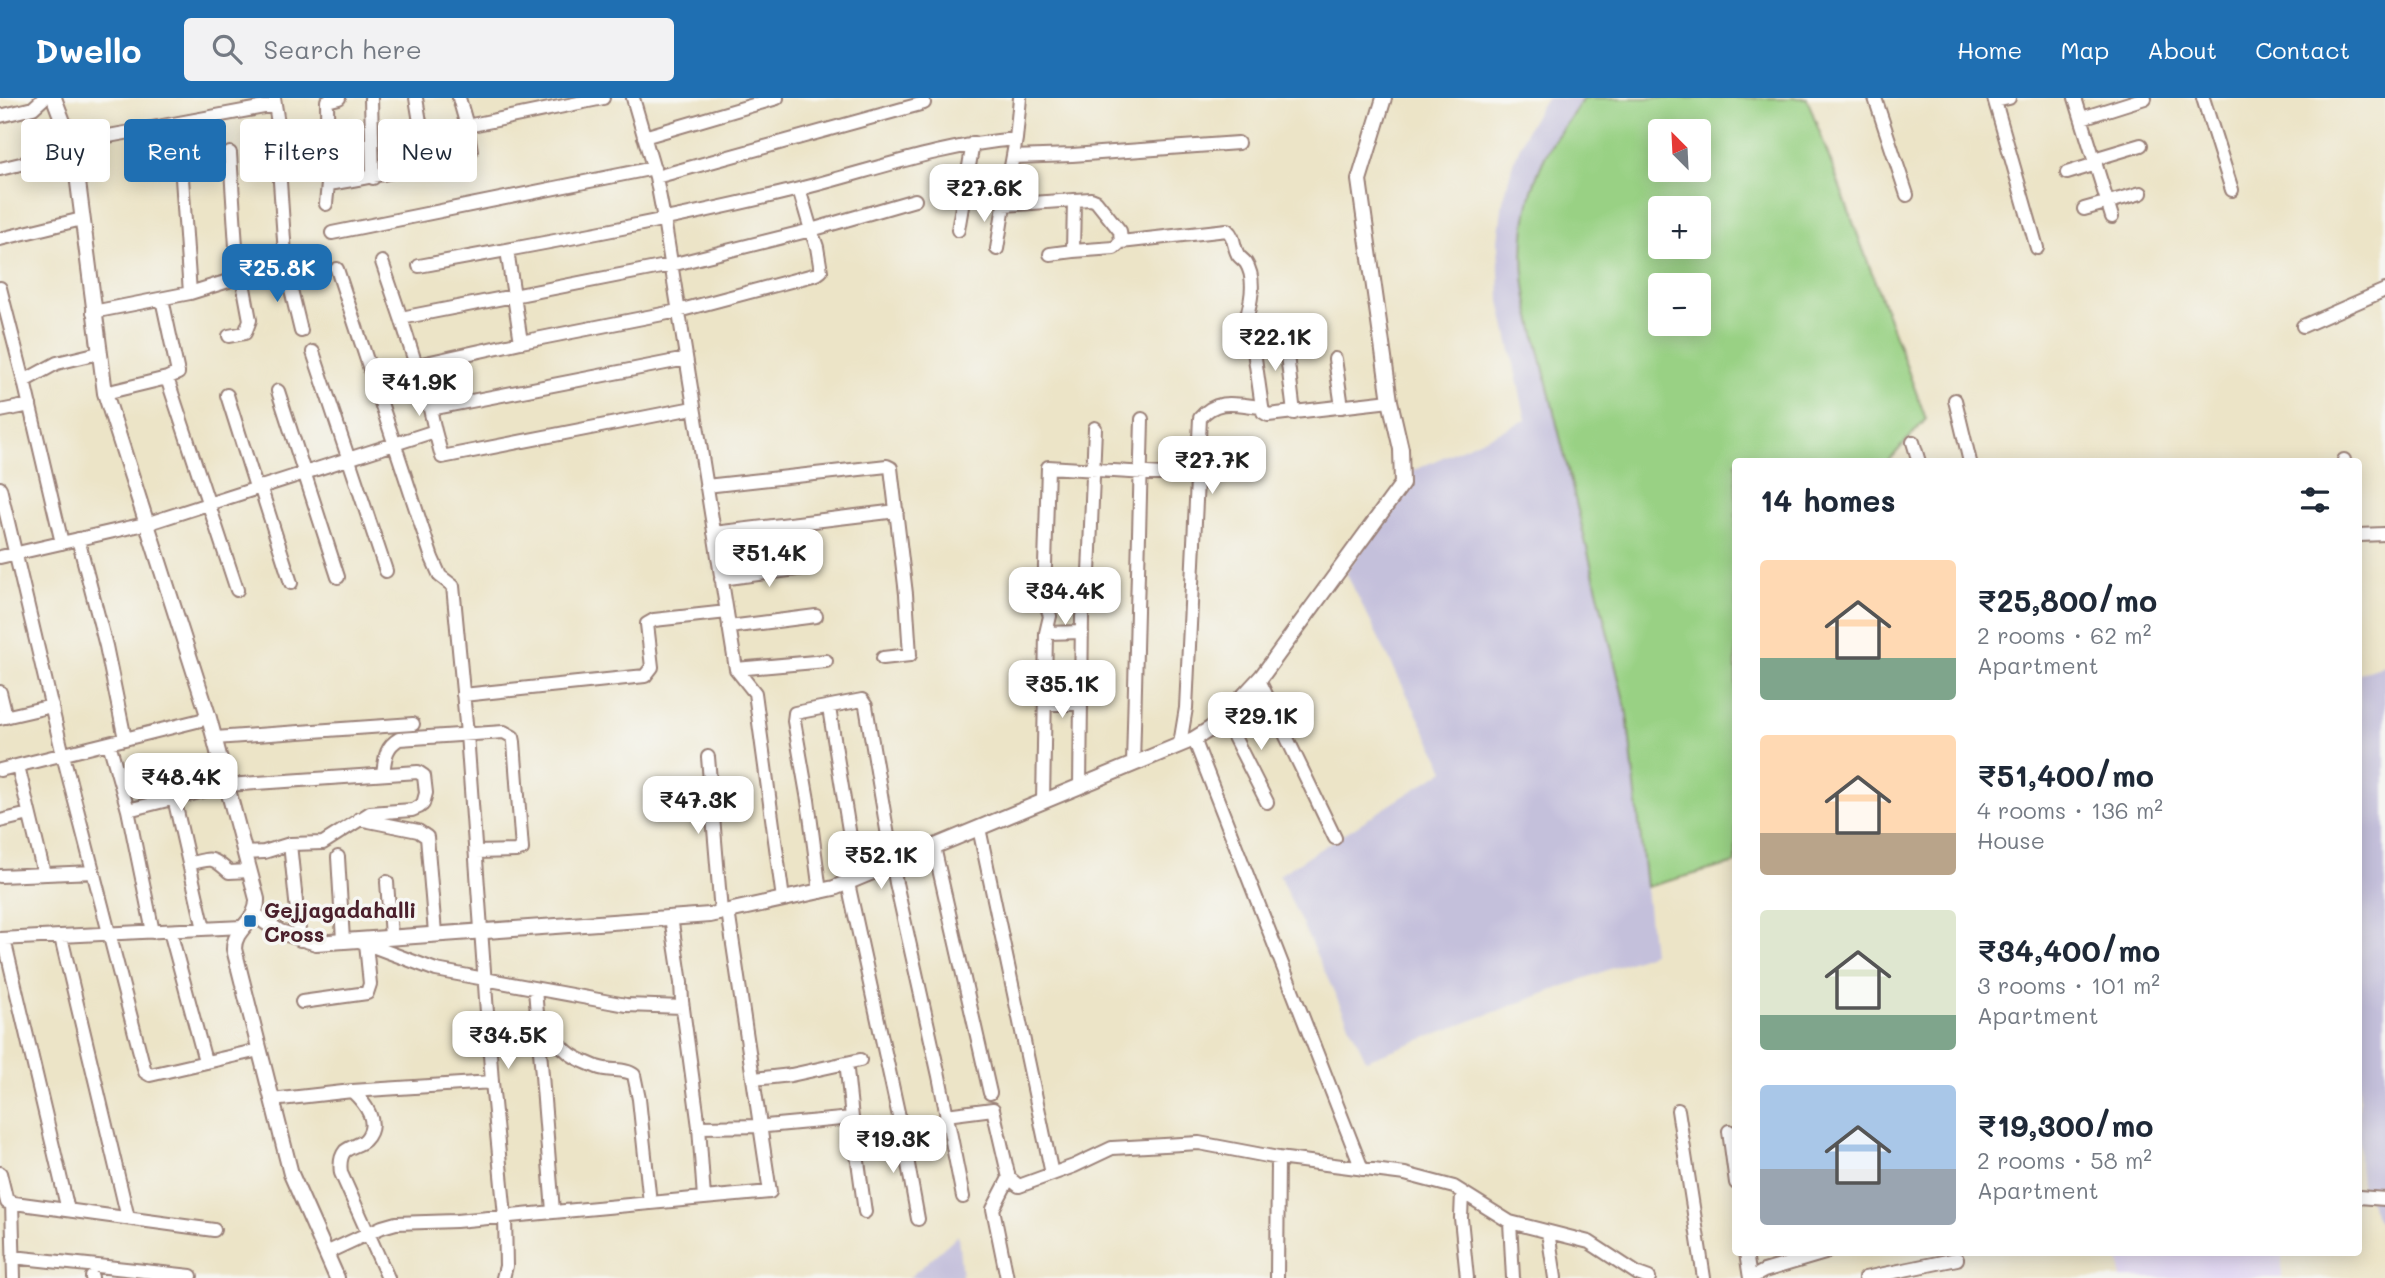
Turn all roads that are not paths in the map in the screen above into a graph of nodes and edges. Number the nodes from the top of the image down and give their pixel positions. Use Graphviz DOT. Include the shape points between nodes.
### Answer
graph roads {
  1 [pos="44,98"];
  2 [pos="54,98"];
  3 [pos="339,98"];
  4 [pos="371,98"];
  5 [pos="416,98"];
  6 [pos="459,98"];
  7 [pos="603,98"];
  8 [pos="633,98"];
  9 [pos="777,98"];
  10 [pos="1020,98"];
  11 [pos="1384,98"];
  12 [pos="1875,98"];
  13 [pos="2009,98"];
  14 [pos="2075,98"];
  15 [pos="2144,98"];
  16 [pos="2203,98"];
  17 [pos="1994,100"];
  18 [pos="274,101"];
  19 [pos="924,103"];
  20 [pos="1,113"];
  21 [pos="2082,118"];
  22 [pos="62,119"];
  23 [pos="420,119"];
  24 [pos="465,119"];
  25 [pos="477,124"];
  26 [pos="644,137"];
  27 [pos="110,139"];
  28 [pos="1016,139"];
  29 [pos="973,143"];
  30 [pos="1238,143"];
  31 [pos="2141,145"];
  32 [pos="230,153"];
  33 [pos="1013,157"];
  34 [pos="2095,162"];
  35 [pos="21,163"];
  36 [pos="0,169"];
  37 [pos="655,172"];
  38 [pos="2067,173"];
  39 [pos="378,177"];
  40 [pos="373,178"];
  41 [pos="77,182"];
  42 [pos="182,182"];
  43 [pos="328,184"];
  44 [pos="799,189"];
  45 [pos="2232,190"];
  46 [pos="2141,193"];
  47 [pos="1907,195"];
  48 [pos="915,200"];
  49 [pos="1074,200"];
  50 [pos="2108,202"];
  51 [pos="326,204"];
  52 [pos="1004,205"];
  53 [pos="2084,209"];
  54 [pos="2112,217"];
  55 [pos="82,219"];
  56 [pos="664,219"];
  57 [pos="811,230"];
  58 [pos="958,230"];
  59 [pos="332,233"];
  60 [pos="0,239"];
  61 [pos="1121,242"];
  62 [pos="2037,248"];
  63 [pos="997,249"];
  64 [pos="507,250"];
  65 [pos="1073,251"];
  66 [pos="1050,254"];
  67 [pos="382,262"];
  68 [pos="671,264"];
  69 [pos="418,266"];
  70 [pos="286,269"];
  71 [pos="337,269"];
  72 [pos="240,278"];
  73 [pos="0,288"];
  74 [pos="2385,289"];
  75 [pos="190,293"];
  76 [pos="513,296"];
  77 [pos="162,299"];
  78 [pos="678,311"];
  79 [pos="93,312"];
  80 [pos="401,318"];
  81 [pos="2303,326"];
  82 [pos="1284,330"];
  83 [pos="301,331"];
  84 [pos="229,337"];
  85 [pos="521,342"];
  86 [pos="313,352"];
  87 [pos="99,353"];
  88 [pos="685,359"];
  89 [pos="1335,359"];
  90 [pos="417,365"];
  91 [pos="167,378"];
  92 [pos="24,381"];
  93 [pos="278,391"];
  94 [pos="105,393"];
  95 [pos="227,395"];
  96 [pos="1955,400"];
  97 [pos="1390,401"];
  98 [pos="30,405"];
  99 [pos="1262,407"];
  100 [pos="1342,407"];
  101 [pos="693,408"];
  102 [pos="430,409"];
  103 [pos="0,411"];
  104 [pos="1294,413"];
  105 [pos="1142,419"];
  106 [pos="1095,428"];
  107 [pos="435,431"];
  108 [pos="1913,442"];
  109 [pos="394,443"];
  110 [pos="349,458"];
  111 [pos="1918,458"];
  112 [pos="1969,458"];
  113 [pos="1093,470"];
  114 [pos="1141,471"];
  115 [pos="303,472"];
  116 [pos="1196,476"];
  117 [pos="706,486"];
  118 [pos="258,487"];
  119 [pos="0,488"];
  120 [pos="208,504"];
  121 [pos="2,508"];
  122 [pos="897,511"];
  123 [pos="149,523"];
  124 [pos="714,533"];
  125 [pos="2385,534"];
  126 [pos="2362,535"];
  127 [pos="78,539"];
  128 [pos="62,543"];
  129 [pos="17,554"];
  130 [pos="0,558"];
  131 [pos="812,567"];
  132 [pos="386,571"];
  133 [pos="338,577"];
  134 [pos="721,579"];
  135 [pos="291,583"];
  136 [pos="237,590"];
  137 [pos="727,612"];
  138 [pos="816,617"];
  139 [pos="729,627"];
  140 [pos="1082,632"];
  141 [pos="1046,633"];
  142 [pos="883,658"];
  143 [pos="826,661"];
  144 [pos="736,669"];
  145 [pos="1259,680"];
  146 [pos="0,692"];
  147 [pos="463,695"];
  148 [pos="1045,704"];
  149 [pos="1080,704"];
  150 [pos="52,706"];
  151 [pos="830,708"];
  152 [pos="1224,717"];
  153 [pos="3,718"];
  154 [pos="209,718"];
  155 [pos="413,724"];
  156 [pos="467,734"];
  157 [pos="215,738"];
  158 [pos="125,739"];
  159 [pos="1187,742"];
  160 [pos="109,743"];
  161 [pos="63,755"];
  162 [pos="708,757"];
  163 [pos="1133,764"];
  164 [pos="18,766"];
  165 [pos="0,770"];
  166 [pos="383,774"];
  167 [pos="227,785"];
  168 [pos="1080,786"];
  169 [pos="174,798"];
  170 [pos="1042,802"];
  171 [pos="1267,802"];
  172 [pos="128,810"];
  173 [pos="29,814"];
  174 [pos="358,819"];
  175 [pos="0,821"];
  176 [pos="979,828"];
  177 [pos="1335,838"];
  178 [pos="290,844"];
  179 [pos="934,847"];
  180 [pos="476,852"];
  181 [pos="245,853"];
  182 [pos="338,857"];
  183 [pos="189,864"];
  184 [pos="893,864"];
  185 [pos="250,871"];
  186 [pos="93,872"];
  187 [pos="44,874"];
  188 [pos="0,876"];
  189 [pos="852,881"];
  190 [pos="387,882"];
  191 [pos="820,891"];
  192 [pos="783,899"];
  193 [pos="725,912"];
  194 [pos="255,915"];
  195 [pos="671,917"];
  196 [pos="242,926"];
  197 [pos="204,929"];
  198 [pos="482,929"];
  199 [pos="170,931"];
  200 [pos="153,932"];
  201 [pos="435,933"];
  202 [pos="109,935"];
  203 [pos="391,936"];
  204 [pos="61,937"];
  205 [pos="2,939"];
  206 [pos="300,940"];
  207 [pos="354,941"];
  208 [pos="485,979"];
  209 [pos="535,989"];
  210 [pos="302,1002"];
  211 [pos="683,1007"];
  212 [pos="540,1037"];
  213 [pos="259,1049"];
  214 [pos="860,1060"];
  215 [pos="205,1061"];
  216 [pos="847,1070"];
  217 [pos="754,1079"];
  218 [pos="492,1082"];
  219 [pos="352,1091"];
  220 [pos="990,1093"];
  221 [pos="272,1100"];
  222 [pos="1678,1110"];
  223 [pos="946,1115"];
  224 [pos="852,1118"];
  225 [pos="761,1126"];
  226 [pos="699,1127"];
  227 [pos="1729,1131"];
  228 [pos="1732,1153"];
  229 [pos="1278,1158"];
  230 [pos="1362,1169"];
  231 [pos="0,1173"];
  232 [pos="1052,1174"];
  233 [pos="1009,1178"];
  234 [pos="1462,1192"];
  235 [pos="962,1197"];
  236 [pos="2362,1197"];
  237 [pos="704,1198"];
  238 [pos="2385,1199"];
  239 [pos="12,1202"];
  240 [pos="650,1203"];
  241 [pos="68,1210"];
  242 [pos="553,1211"];
  243 [pos="865,1212"];
  244 [pos="505,1216"];
  245 [pos="128,1218"];
  246 [pos="918,1219"];
  247 [pos="1510,1222"];
  248 [pos="214,1230"];
  249 [pos="1548,1232"];
  250 [pos="369,1234"];
  251 [pos="326,1253"];
  252 [pos="1746,1256"];
  253 [pos="1815,1256"];
  254 [pos="13,1257"];
  255 [pos="1957,1259"];
  256 [pos="191,1276"];
  257 [pos="501,1277"];
  258 [pos="14,1278"];
  259 [pos="337,1278"];
  260 [pos="388,1278"];
  261 [pos="1007,1278"];
  262 [pos="1277,1278"];
  263 [pos="1467,1278"];
  264 [pos="1513,1278"];
  265 [pos="1555,1278"];
  266 [pos="1649,1278"];
  267 [pos="1704,1278"];
  268 [pos="1750,1278"];
  269 [pos="1865,1278"];
  1 -- 20 [label="street" via="33,108"];
  2 -- 22 [label="street"];
  3 -- 43 [label="street" via="327,101"];
  4 -- 40 [label="street"];
  5 -- 23 [label="street"];
  6 -- 24 [label="street"];
  7 -- 25 [label="street"];
  8 -- 26 [label="street"];
  9 -- 26 [label="street"];
  10 -- 28 [label="street"];
  11 -- 97 [label="street" via="1359,180"];
  12 -- 47 [label="street"];
  13 -- 17 [label="street"];
  14 -- 21 [label="street"];
  15 -- 21 [label="street"];
  16 -- 45 [label="street"];
  17 -- 62 [label="street"];
  18 -- 27 [label="street"];
  18 -- 70 [label="street"];
  19 -- 37 [label="street"];
  21 -- 34 [label="street"];
  26 -- 37 [label="street"];
  28 -- 29 [label="street"];
  28 -- 33 [label="street"];
  29 -- 44 [label="street"];
  29 -- 58 [label="street"];
  30 -- 33 [label="street"];
  31 -- 34 [label="street"];
  32 -- 72 [label="street"];
  33 -- 52 [label="street"];
  34 -- 38 [label="street"];
  34 -- 50 [label="street"];
  35 -- 36 [label="street"];
  37 -- 56 [label="street"];
  37 -- 59 [label="street"];
  39 -- 40 [label="street"];
  40 -- 43 [label="street"];
  41 -- 55 [label="street"];
  42 -- 75 [label="street"];
  43 -- 51 [label="street"];
  44 -- 56 [label="street"];
  44 -- 57 [label="street"];
  46 -- 50 [label="street"];
  48 -- 57 [label="street"];
  49 -- 52 [label="street"];
  49 -- 61 [label="street" via="1096,201 1120,231"];
  49 -- 65 [label="street"];
  50 -- 53 [label="street"];
  50 -- 54 [label="street"];
  52 -- 63 [label="street"];
  55 -- 60 [label="street"];
  55 -- 79 [label="street"];
  56 -- 64 [label="street"];
  56 -- 68 [label="street"];
  57 -- 68 [label="street"];
  57 -- 78 [label="street" via="821,266 817,274"];
  61 -- 65 [label="street" via="1114,248"];
  61 -- 99 [label="street" via="1227,230 1233,235 1238,255 1250,272 1251,302 1245,324 1254,344"];
  64 -- 69 [label="street"];
  64 -- 76 [label="street"];
  65 -- 66 [label="street"];
  67 -- 80 [label="street"];
  68 -- 76 [label="street"];
  68 -- 78 [label="street"];
  70 -- 72 [label="street"];
  70 -- 83 [label="street"];
  71 -- 109 [label="street"];
  72 -- 75 [label="street"];
  72 -- 84 [label="street" via="249,327 245,333"];
  73 -- 92 [label="street"];
  74 -- 81 [label="street"];
  75 -- 77 [label="street"];
  76 -- 80 [label="street"];
  76 -- 85 [label="street"];
  77 -- 79 [label="street"];
  77 -- 91 [label="street" via="177,366 177,373"];
  78 -- 85 [label="street"];
  78 -- 88 [label="street"];
  79 -- 87 [label="street"];
  80 -- 90 [label="street"];
  82 -- 104 [label="street"];
  85 -- 90 [label="street"];
  86 -- 110 [label="street"];
  87 -- 92 [label="street" via="57,363"];
  87 -- 94 [label="street"];
  88 -- 101 [label="street"];
  88 -- 102 [label="street"];
  89 -- 100 [label="street"];
  90 -- 102 [label="street"];
  91 -- 94 [label="street"];
  91 -- 120 [label="street"];
  92 -- 98 [label="street"];
  93 -- 115 [label="street"];
  94 -- 123 [label="street"];
  95 -- 118 [label="street"];
  96 -- 112 [label="street"];
  97 -- 100 [label="street"];
  97 -- 145 [label="street" via="1401,449 1402,484"];
  98 -- 103 [label="street"];
  98 -- 128 [label="street"];
  99 -- 104 [label="street" via="1268,415"];
  99 -- 116 [label="street" via="1220,404 1209,408 1200,418"];
  100 -- 104 [label="street"];
  101 -- 107 [label="street" via="442,457"];
  101 -- 117 [label="street"];
  102 -- 107 [label="street"];
  105 -- 114 [label="street"];
  106 -- 113 [label="street"];
  107 -- 109 [label="street"];
  108 -- 111 [label="street"];
  109 -- 110 [label="street"];
  109 -- 147 [label="street" via="437,570 453,586"];
  110 -- 115 [label="street"];
  110 -- 132 [label="street"];
  113 -- 114 [label="street"];
  113 -- 140 [label="street"];
  113 -- 141 [label="street" via="1048,467 1044,598 1050,616"];
  114 -- 116 [label="street"];
  114 -- 163 [label="street"];
  115 -- 118 [label="street"];
  115 -- 133 [label="street"];
  116 -- 159 [label="street"];
  117 -- 122 [label="street" via="887,466 893,473"];
  117 -- 124 [label="street"];
  118 -- 120 [label="street"];
  118 -- 135 [label="street"];
  119 -- 121 [label="street"];
  120 -- 123 [label="street"];
  120 -- 136 [label="street"];
  121 -- 129 [label="street"];
  122 -- 124 [label="street"];
  122 -- 142 [label="street" via="910,655"];
  123 -- 127 [label="street"];
  123 -- 154 [label="street"];
  124 -- 134 [label="street"];
  125 -- 126 [label="street"];
  127 -- 128 [label="street"];
  127 -- 158 [label="street"];
  128 -- 129 [label="street"];
  129 -- 130 [label="street"];
  129 -- 150 [label="street"];
  131 -- 134 [label="street"];
  134 -- 137 [label="street"];
  137 -- 139 [label="street"];
  137 -- 147 [label="street" via="647,624 652,667 645,676"];
  138 -- 139 [label="street"];
  139 -- 144 [label="street"];
  140 -- 141 [label="street"];
  140 -- 149 [label="street"];
  141 -- 148 [label="street"];
  143 -- 144 [label="street"];
  144 -- 192 [label="street" via="755,693"];
  145 -- 152 [label="street"];
  145 -- 177 [label="street"];
  146 -- 153 [label="street"];
  147 -- 156 [label="street"];
  148 -- 149 [label="street"];
  148 -- 170 [label="street"];
  149 -- 168 [label="street"];
  150 -- 153 [label="street"];
  150 -- 161 [label="street"];
  151 -- 184 [label="street" via="862,700 866,706"];
  151 -- 189 [label="street"];
  151 -- 191 [label="street" via="795,713 794,721"];
  152 -- 159 [label="street"];
  152 -- 171 [label="street"];
  154 -- 157 [label="street"];
  154 -- 158 [label="street"];
  155 -- 157 [label="street"];
  156 -- 166 [label="street" via="398,739 386,752"];
  156 -- 180 [label="street"];
  156 -- 180 [label="street" via="509,734 516,768 522,849"];
  157 -- 167 [label="street"];
  158 -- 160 [label="street"];
  159 -- 163 [label="street"];
  159 -- 230 [label="street"];
  160 -- 161 [label="street"];
  160 -- 172 [label="street"];
  161 -- 164 [label="street"];
  161 -- 186 [label="street"];
  162 -- 193 [label="street"];
  163 -- 168 [label="street"];
  164 -- 165 [label="street"];
  164 -- 173 [label="street"];
  166 -- 167 [label="street"];
  166 -- 174 [label="street" via="422,773 423,804"];
  167 -- 169 [label="street"];
  167 -- 181 [label="street"];
  168 -- 170 [label="street"];
  169 -- 172 [label="street"];
  169 -- 183 [label="street"];
  170 -- 176 [label="street"];
  172 -- 200 [label="street"];
  173 -- 175 [label="street"];
  173 -- 187 [label="street"];
  174 -- 178 [label="street" via="323,843"];
  174 -- 201 [label="street" via="418,831 427,837"];
  176 -- 179 [label="street"];
  176 -- 232 [label="street"];
  178 -- 181 [label="street"];
  178 -- 206 [label="street"];
  179 -- 184 [label="street"];
  179 -- 220 [label="street"];
  180 -- 198 [label="street"];
  181 -- 185 [label="street"];
  182 -- 207 [label="street"];
  183 -- 185 [label="street" via="211,859 229,872"];
  183 -- 197 [label="street"];
  184 -- 189 [label="street"];
  184 -- 223 [label="street"];
  185 -- 194 [label="street" via="257,899"];
  186 -- 187 [label="street"];
  186 -- 202 [label="street"];
  187 -- 188 [label="street"];
  189 -- 191 [label="street"];
  189 -- 246 [label="street"];
  190 -- 203 [label="street"];
  191 -- 192 [label="street"];
  192 -- 193 [label="street"];
  193 -- 195 [label="street"];
  193 -- 217 [label="street"];
  194 -- 196 [label="street"];
  194 -- 206 [label="street"];
  195 -- 198 [label="street"];
  195 -- 211 [label="street"];
  196 -- 197 [label="street"];
  196 -- 213 [label="street" via="234,949"];
  197 -- 199 [label="street"];
  198 -- 201 [label="street"];
  198 -- 208 [label="street"];
  199 -- 200 [label="street"];
  199 -- 215 [label="street"];
  200 -- 202 [label="street"];
  201 -- 203 [label="street"];
  202 -- 204 [label="street"];
  202 -- 215 [label="street" via="145,1072 150,1075"];
  203 -- 207 [label="street"];
  204 -- 205 [label="street"];
  204 -- 245 [label="street"];
  205 -- 241 [label="street"];
  206 -- 207 [label="street"];
  207 -- 208 [label="street" via="436,971"];
  207 -- 210 [label="street" via="370,984 367,993"];
  208 -- 209 [label="street"];
  208 -- 218 [label="street"];
  209 -- 211 [label="street" via="626,1005"];
  209 -- 212 [label="street"];
  211 -- 226 [label="street"];
  212 -- 240 [label="street" via="559,1042 595,1066 634,1075"];
  212 -- 242 [label="street"];
  213 -- 215 [label="street"];
  213 -- 221 [label="street"];
  214 -- 217 [label="street"];
  216 -- 224 [label="street"];
  217 -- 225 [label="street"];
  218 -- 219 [label="street"];
  218 -- 244 [label="street"];
  219 -- 221 [label="street"];
  219 -- 250 [label="street" via="367,1106 372,1128 364,1141 344,1154 341,1173"];
  221 -- 251 [label="street" via="295,1185"];
  222 -- 267 [label="street"];
  223 -- 233 [label="street" via="993,1109"];
  223 -- 235 [label="street"];
  224 -- 225 [label="street"];
  224 -- 243 [label="street"];
  225 -- 226 [label="street"];
  225 -- 237 [label="street" via="770,1192"];
  226 -- 237 [label="street"];
  227 -- 228 [label="street"];
  229 -- 230 [label="street"];
  229 -- 232 [label="street" via="1199,1143 1112,1147"];
  229 -- 262 [label="street"];
  230 -- 234 [label="street" via="1405,1174"];
  231 -- 239 [label="street" via="6,1202"];
  232 -- 233 [label="street" via="1019,1186"];
  233 -- 261 [label="street" via="993,1209"];
  234 -- 247 [label="street"];
  234 -- 263 [label="street"];
  236 -- 238 [label="street"];
  237 -- 240 [label="street"];
  239 -- 241 [label="street"];
  239 -- 254 [label="street"];
  240 -- 242 [label="street"];
  241 -- 245 [label="street"];
  242 -- 244 [label="street"];
  244 -- 250 [label="street" via="396,1223"];
  244 -- 257 [label="street"];
  245 -- 248 [label="street"];
  247 -- 249 [label="street"];
  247 -- 264 [label="street"];
  249 -- 265 [label="street"];
  249 -- 266 [label="street" via="1589,1242"];
  250 -- 251 [label="street"];
  250 -- 260 [label="street"];
  251 -- 259 [label="street"];
  252 -- 268 [label="street"];
  253 -- 268 [label="street"];
  254 -- 256 [label="street"];
  254 -- 258 [label="street"];
  255 -- 269 [label="street"];
}
